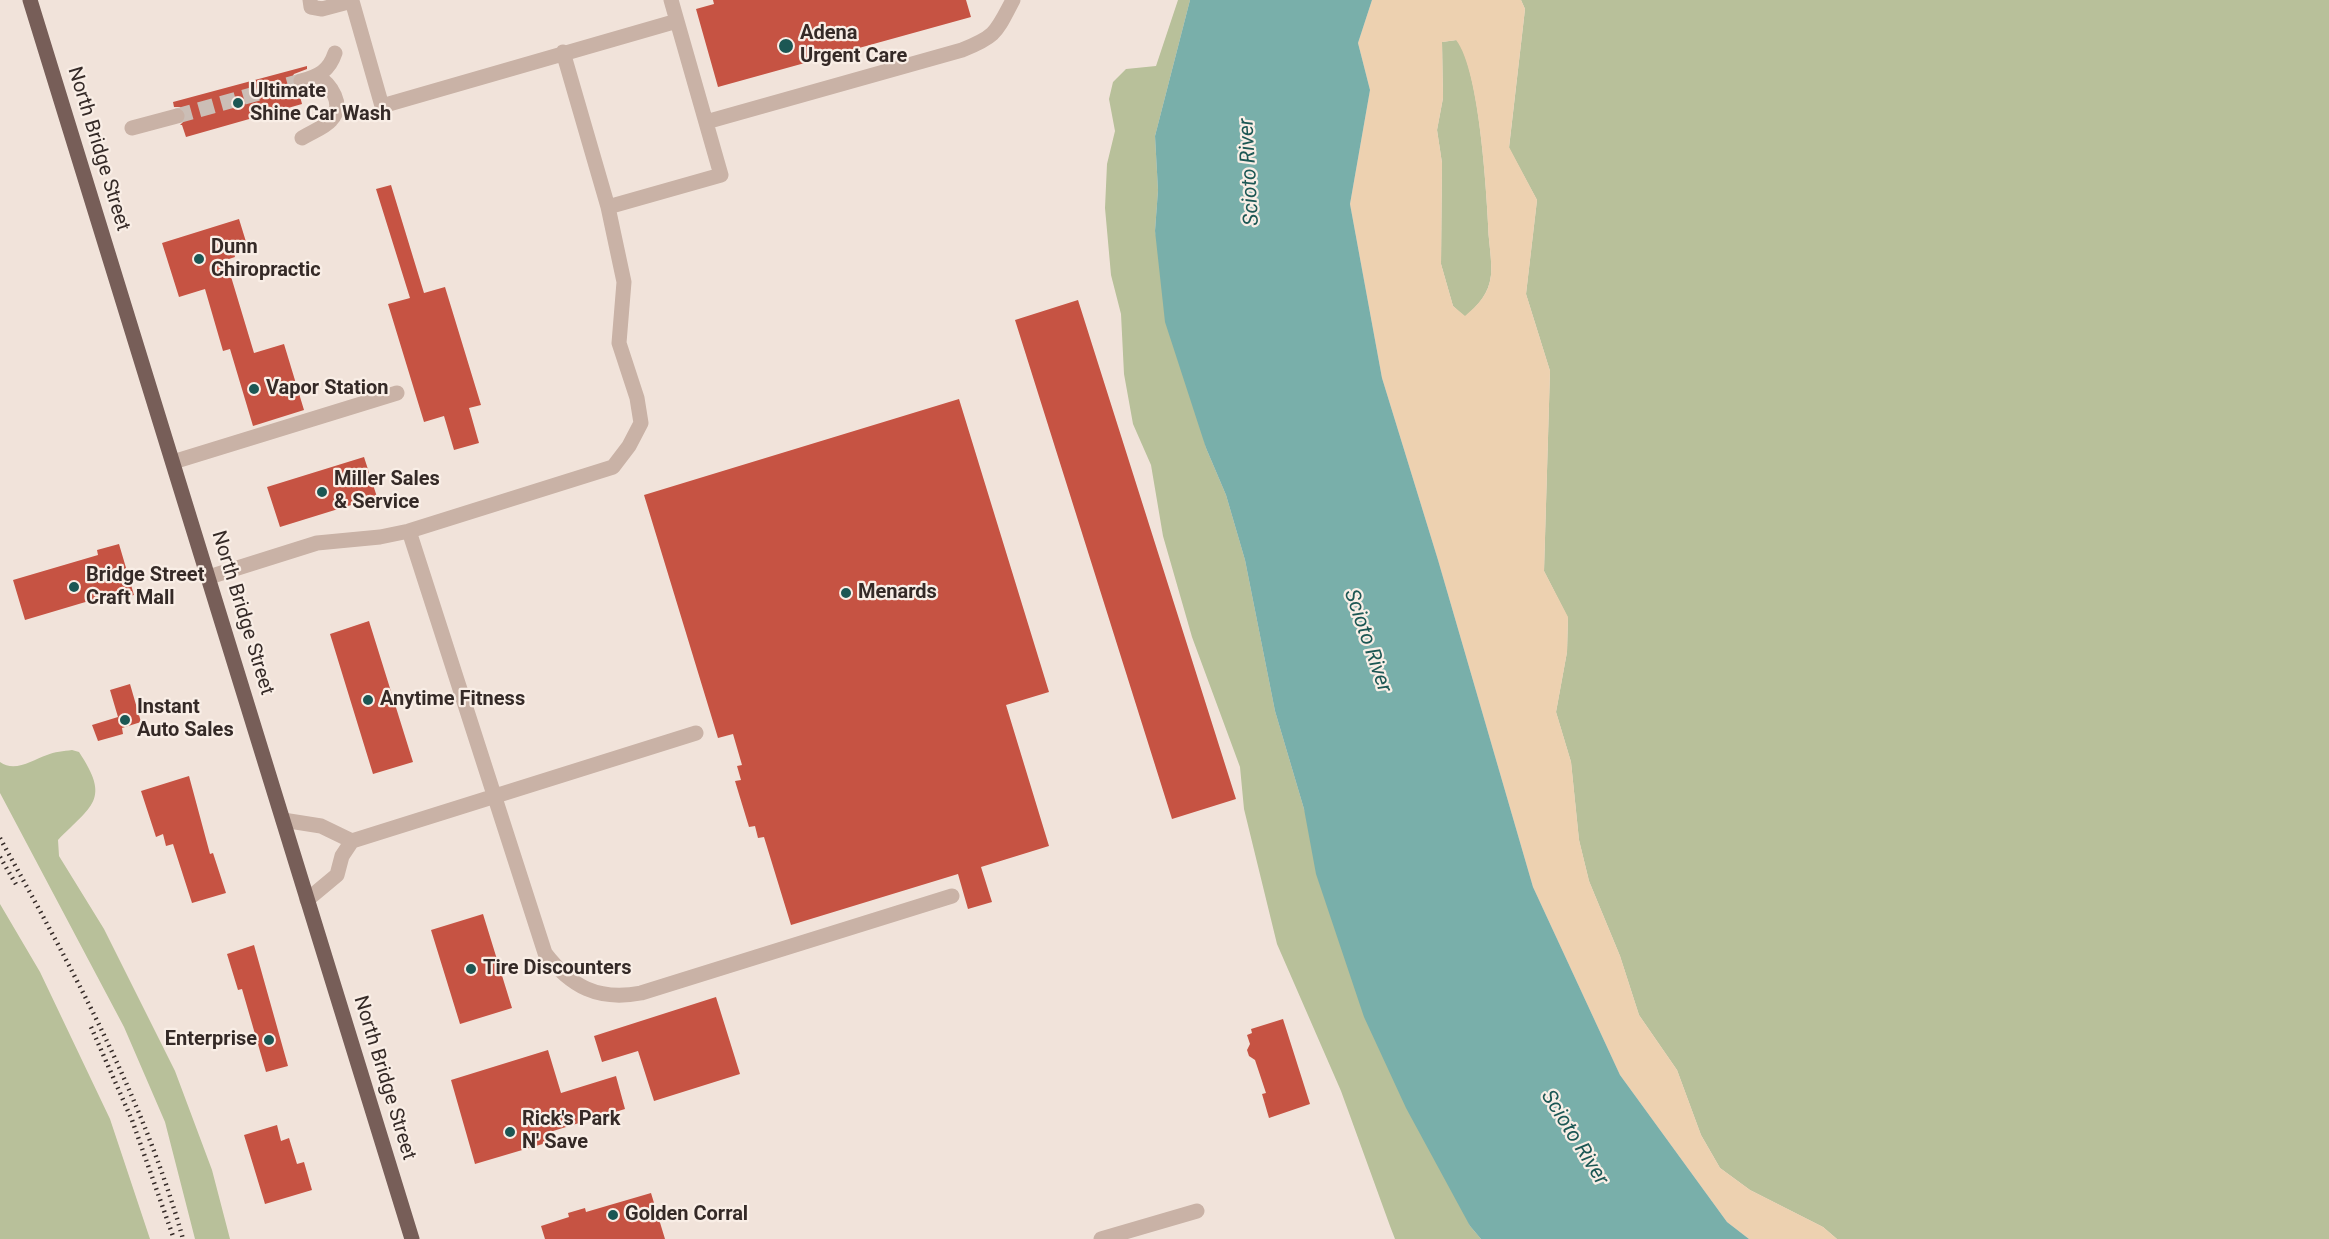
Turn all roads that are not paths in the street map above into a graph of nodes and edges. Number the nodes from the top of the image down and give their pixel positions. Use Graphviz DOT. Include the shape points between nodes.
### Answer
graph roads {
  1 [pos="30,0"];
  2 [pos="310,0"];
  3 [pos="671,0"];
  4 [pos="1013,0"];
  5 [pos="677,21"];
  6 [pos="563,52"];
  7 [pos="335,53"];
  8 [pos="316,76"];
  9 [pos="301,81"];
  10 [pos="177,116"];
  11 [pos="706,122"];
  12 [pos="132,128"];
  13 [pos="302,138"];
  14 [pos="608,207"];
  15 [pos="398,393"];
  16 [pos="173,462"];
  17 [pos="409,531"];
  18 [pos="209,577"];
  19 [pos="696,733"];
  20 [pos="494,796"];
  21 [pos="283,820"];
  22 [pos="352,841"];
  23 [pos="952,896"];
  24 [pos="307,900"];
  25 [pos="1197,1211"];
  26 [pos="412,1239"];
  27 [pos="1101,1239"];
  1 -- 16 [label="main road, North Bridge Street"];
  2 -- 6 [label="street" via="311,7 322,9 352,1 382,106"];
  3 -- 5 [label="street"];
  4 -- 11 [label="street" via="997,31 962,50"];
  5 -- 6 [label="street"];
  5 -- 11 [label="street"];
  6 -- 14 [label="street"];
  7 -- 8 [label="street" via="327,70"];
  8 -- 9 [label="street"];
  8 -- 13 [label="street" via="331,89 336,112 332,120"];
  10 -- 12 [label="street"];
  11 -- 14 [label="street" via="721,175"];
  14 -- 17 [label="street" via="624,282 619,343 641,423 629,446 613,467"];
  15 -- 16 [label="street"];
  16 -- 18 [label="main road, North Bridge Street"];
  17 -- 18 [label="street" via="317,543"];
  17 -- 20 [label="street"];
  18 -- 21 [label="main road, North Bridge Street"];
  19 -- 20 [label="street"];
  20 -- 22 [label="street"];
  20 -- 23 [label="street" via="545,953 559,972 580,987 600,994 620,997 641,993"];
  21 -- 22 [label="street" via="321,826"];
  21 -- 24 [label="main road, North Bridge Street"];
  22 -- 24 [label="street" via="342,856 337,875"];
  24 -- 26 [label="main road, North Bridge Street"];
  25 -- 27 [label="street"];
}
